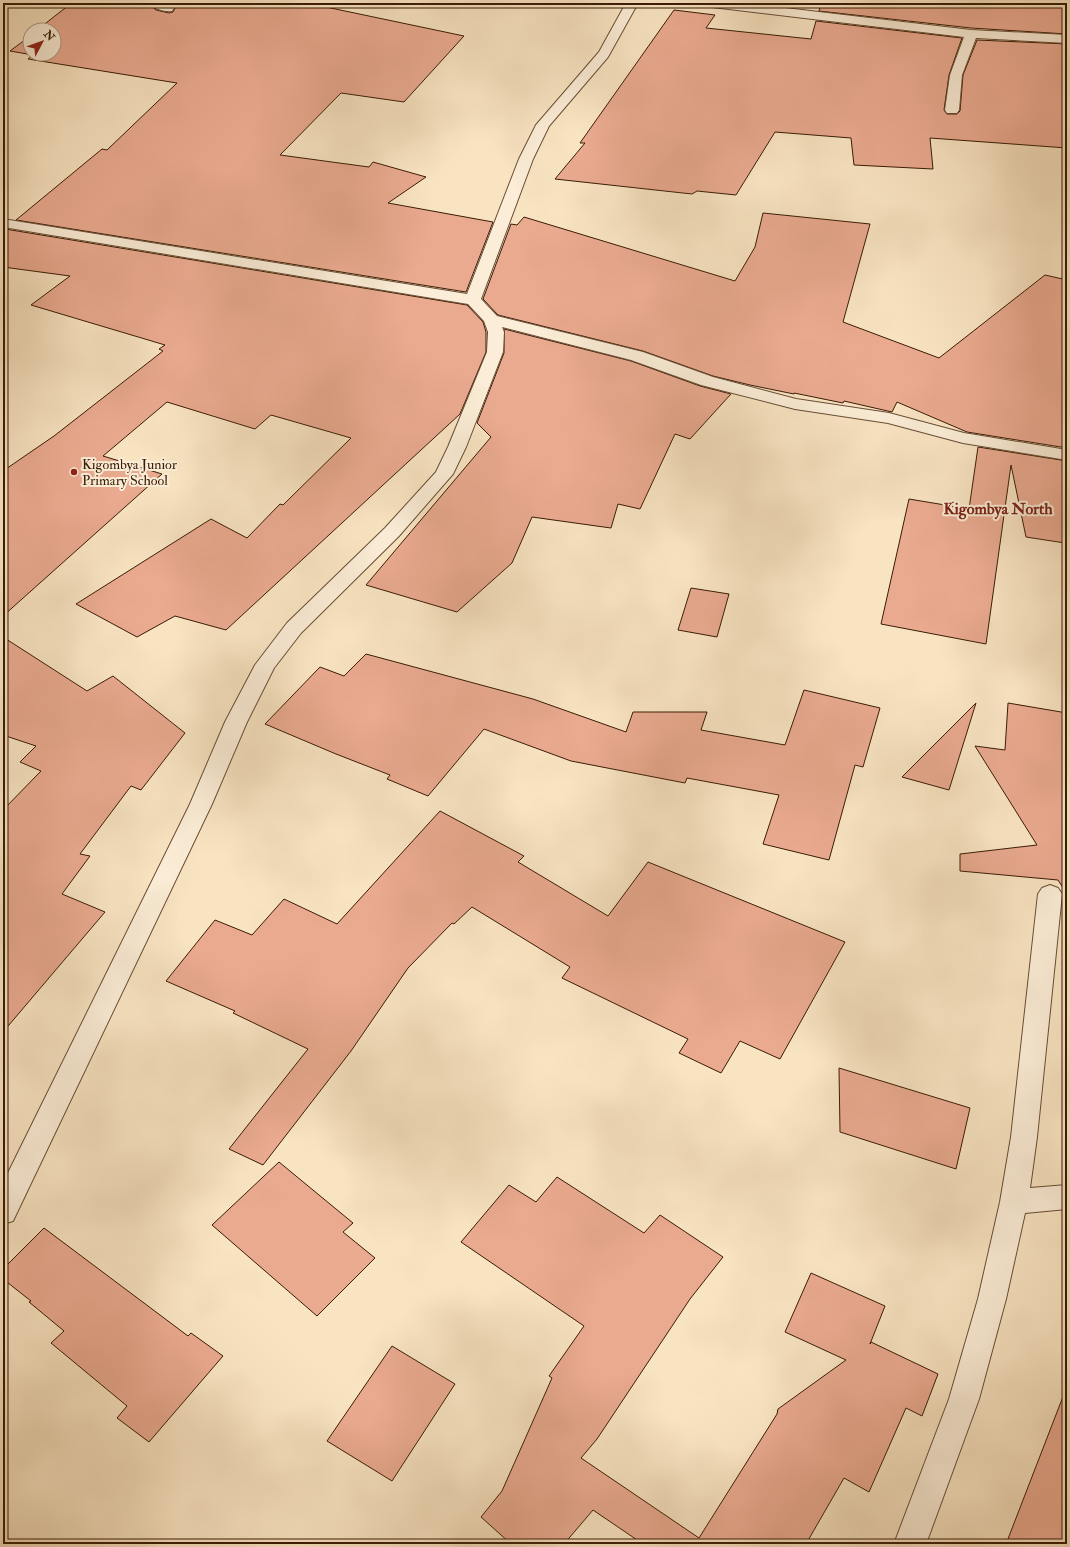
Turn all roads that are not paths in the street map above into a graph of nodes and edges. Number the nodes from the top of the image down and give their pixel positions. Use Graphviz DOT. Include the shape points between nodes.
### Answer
graph roads {
  1 [pos="155,3"];
  2 [pos="632,3"];
  3 [pos="712,3"];
  4 [pos="168,8"];
  5 [pos="971,34"];
  6 [pos="1067,39"];
  7 [pos="952,110"];
  8 [pos="3,223"];
  9 [pos="473,300"];
  10 [pos="491,319"];
  11 [pos="1067,455"];
  12 [pos="1050,894"];
  13 [pos="1067,1197"];
  14 [pos="1014,1202"];
  15 [pos="3,1212"];
  16 [pos="910,1544"];
  1 -- 4 [label="street"];
  2 -- 9 [label="street" via="604,54 543,125 526,159"];
  3 -- 5 [label="street"];
  5 -- 6 [label="street"];
  5 -- 7 [label="street" via="956,75"];
  8 -- 9 [label="street"];
  9 -- 10 [label="street"];
  10 -- 11 [label="street" via="637,356 707,381 795,404 889,418 963,438"];
  10 -- 15 [label="street" via="496,332 495,352 444,474 392,532 294,628 265,665 236,722 201,804"];
  12 -- 14 [label="street" via="1024,1137"];
  13 -- 14 [label="street"];
  14 -- 16 [label="street" via="992,1299 964,1399"];
}
